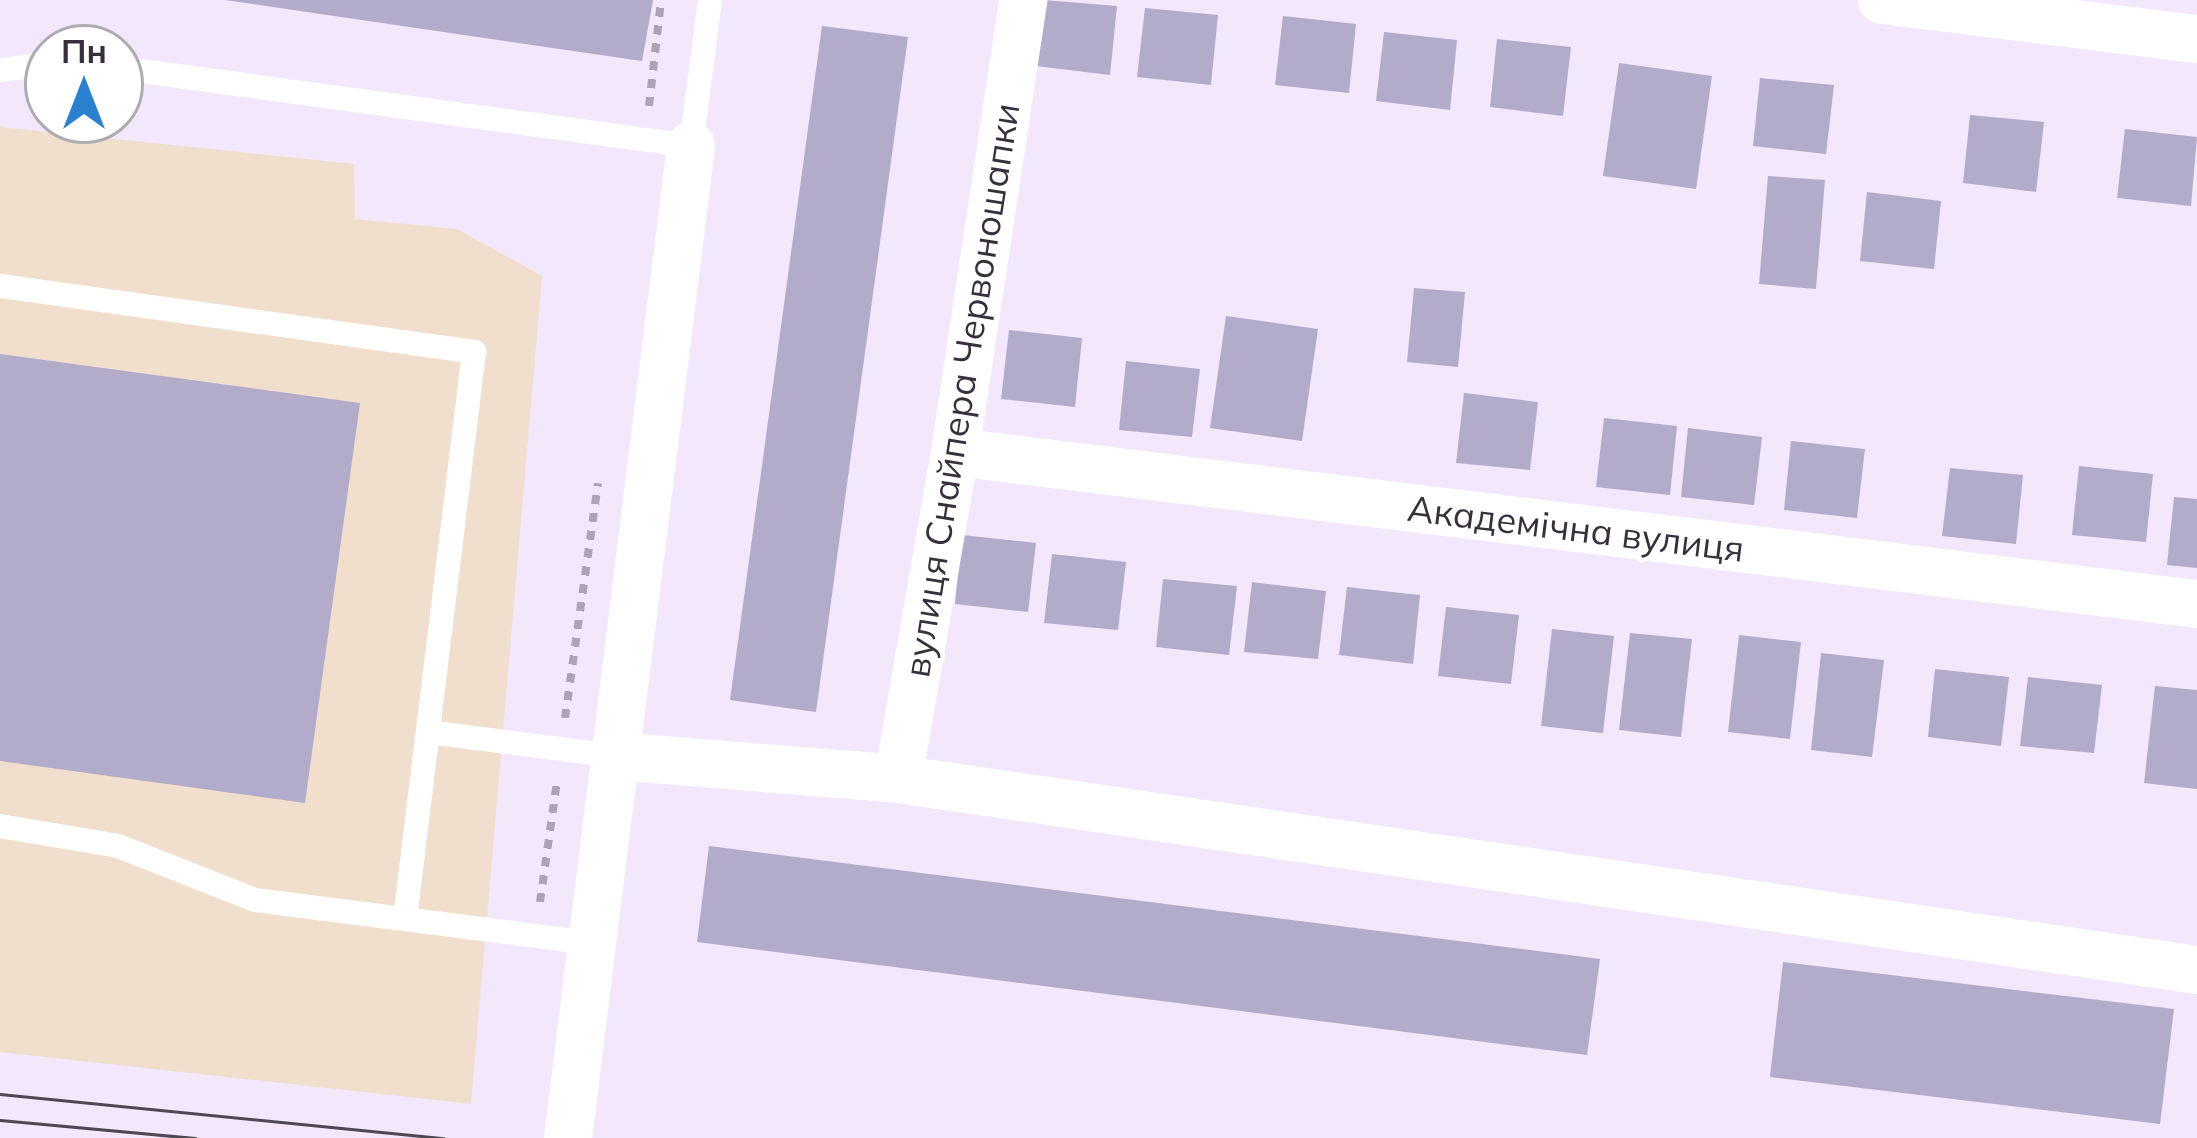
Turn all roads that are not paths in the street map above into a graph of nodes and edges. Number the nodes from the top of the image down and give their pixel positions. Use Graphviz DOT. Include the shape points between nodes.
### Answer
graph roads {
  1 [pos="710,0"];
  2 [pos="1023,0"];
  3 [pos="1882,0"];
  4 [pos="2197,39"];
  5 [pos="144,71"];
  6 [pos="691,146"];
  7 [pos="0,286"];
  8 [pos="955,452"];
  9 [pos="2197,604"];
  10 [pos="428,732"];
  11 [pos="615,756"];
  12 [pos="898,779"];
  13 [pos="0,826"];
  14 [pos="405,920"];
  15 [pos="590,943"];
  16 [pos="2197,970"];
  17 [pos="568,1138"];
  1 -- 6 [label="lane"];
  2 -- 8 [label="street, вулиця Снайпера Червоношапки"];
  3 -- 4 [label="street"];
  5 -- 6 [label="lane"];
  6 -- 11 [label="street"];
  7 -- 10 [label="lane" via="474,352"];
  8 -- 9 [label="street, Академічна вулиця"];
  8 -- 12 [label="street, вулиця Снайпера Червоношапки"];
  10 -- 11 [label="lane"];
  10 -- 14 [label="lane"];
  11 -- 12 [label="street"];
  11 -- 15 [label="street"];
  12 -- 16 [label="street"];
  13 -- 14 [label="lane" via="118,846 255,900"];
  14 -- 15 [label="lane"];
  15 -- 17 [label="street"];
}
